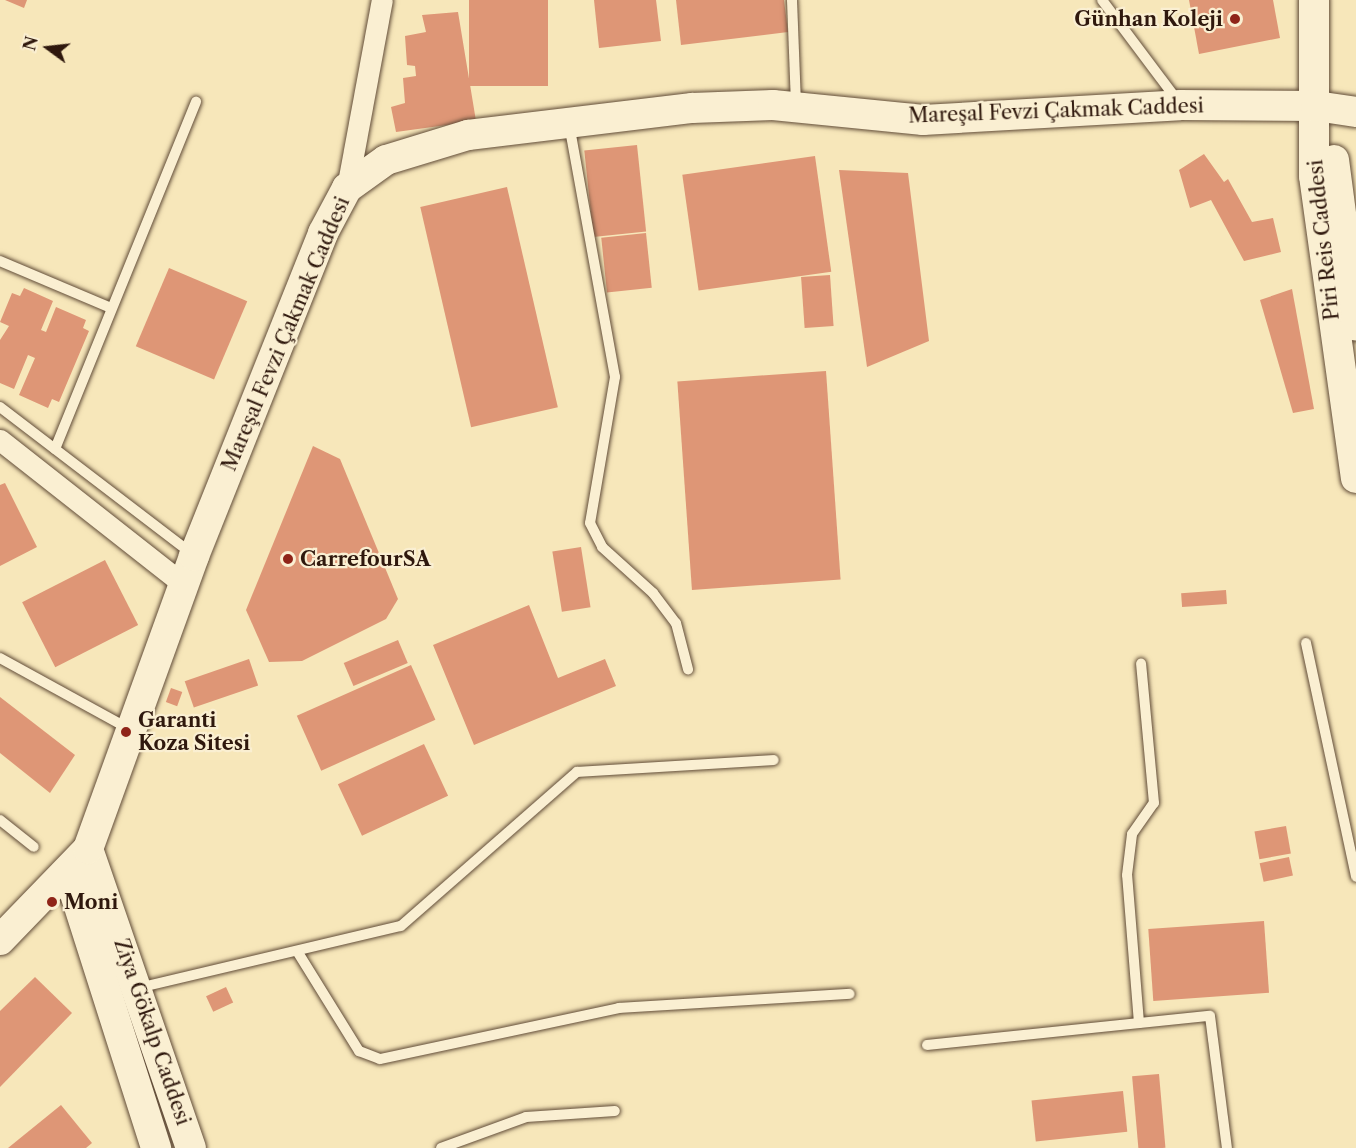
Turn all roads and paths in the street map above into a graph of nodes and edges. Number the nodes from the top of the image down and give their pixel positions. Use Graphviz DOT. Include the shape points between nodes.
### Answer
graph roads {
  1 [pos="382,0"];
  2 [pos="792,0"];
  3 [pos="1102,0"];
  4 [pos="1314,0"];
  5 [pos="1329,0"];
  6 [pos="196,101"];
  7 [pos="1180,105"];
  8 [pos="796,107"];
  9 [pos="1335,109"];
  10 [pos="569,121"];
  11 [pos="347,188"];
  12 [pos="0,261"];
  13 [pos="111,308"];
  14 [pos="1356,326"];
  15 [pos="0,406"];
  16 [pos="0,440"];
  17 [pos="55,449"];
  18 [pos="1356,478"];
  19 [pos="194,555"];
  20 [pos="183,584"];
  21 [pos="1306,643"];
  22 [pos="0,658"];
  23 [pos="1141,664"];
  24 [pos="688,669"];
  25 [pos="132,731"];
  26 [pos="774,760"];
  27 [pos="0,820"];
  28 [pos="34,847"];
  29 [pos="88,849"];
  30 [pos="68,872"];
  31 [pos="1356,877"];
  32 [pos="0,940"];
  33 [pos="297,951"];
  34 [pos="137,988"];
  35 [pos="850,994"];
  36 [pos="1139,1023"];
  37 [pos="927,1045"];
  38 [pos="615,1111"];
  39 [pos="156,1148"];
  40 [pos="190,1148"];
  41 [pos="441,1148"];
  42 [pos="1227,1148"];
  1 -- 11 [label="street"];
  2 -- 8 [label="lane"];
  3 -- 7 [label="lane"];
  4 -- 9 [label="street, Piri Reis Caddesi"];
  5 -- 9 [label="street, Piri Reis Caddesi"];
  6 -- 13 [label="lane"];
  7 -- 8 [label="street, Mareşal Fevzi Çakmak Caddesi" via="923,120"];
  7 -- 9 [label="street, Mareşal Fevzi Çakmak Caddesi"];
  8 -- 10 [label="street, Mareşal Fevzi Çakmak Caddesi" via="692,108"];
  9 -- 14 [label="street, Piri Reis Caddesi" via="1335,177"];
  9 -- 18 [label="street, Piri Reis Caddesi" via="1314,176"];
  10 -- 11 [label="street, Mareşal Fevzi Çakmak Caddesi" via="468,135 386,160"];
  10 -- 24 [label="lane" via="615,377 590,523 602,547 653,593 676,623"];
  11 -- 19 [label="street, Mareşal Fevzi Çakmak Caddesi" via="323,233"];
  12 -- 13 [label="lane"];
  13 -- 17 [label="lane"];
  15 -- 17 [label="lane"];
  16 -- 20 [label="street"];
  17 -- 19 [label="lane"];
  19 -- 20 [label="street, Mareşal Fevzi Çakmak Caddesi"];
  20 -- 25 [label="street, Mareşal Fevzi Çakmak Caddesi"];
  21 -- 31 [label="lane"];
  22 -- 25 [label="lane"];
  23 -- 36 [label="lane" via="1154,804 1132,834 1127,874"];
  25 -- 29 [label="street, Mareşal Fevzi Çakmak Caddesi"];
  26 -- 33 [label="lane" via="568,776 401,926"];
  27 -- 28 [label="lane"];
  29 -- 30 [label="street, Mareşal Fevzi Çakmak Caddesi"];
  29 -- 34 [label="street, Ziya Gökalp Caddesi"];
  30 -- 32 [label="street, Mareşal Fevzi Çakmak Caddesi"];
  30 -- 39 [label="street, Ziya Gökalp Caddesi"];
  33 -- 34 [label="lane"];
  33 -- 35 [label="lane" via="359,1051 380,1059 619,1008"];
  34 -- 40 [label="street, Ziya Gökalp Caddesi"];
  36 -- 37 [label="lane"];
  36 -- 42 [label="lane" via="1210,1016"];
  38 -- 41 [label="lane" via="526,1117"];
}
